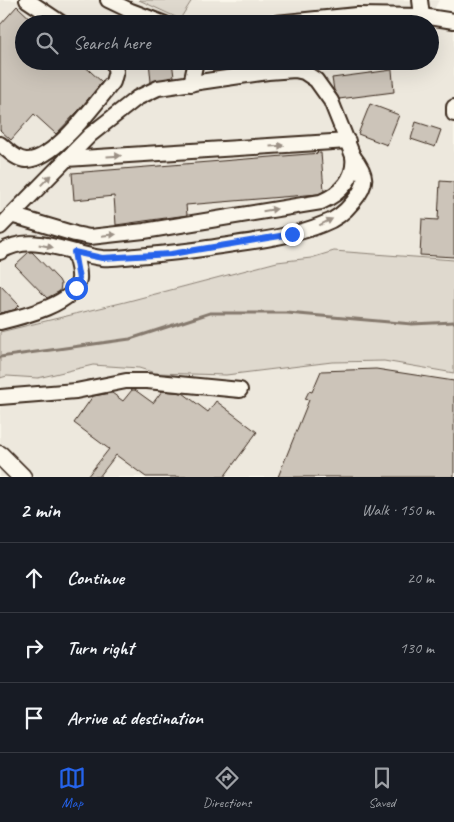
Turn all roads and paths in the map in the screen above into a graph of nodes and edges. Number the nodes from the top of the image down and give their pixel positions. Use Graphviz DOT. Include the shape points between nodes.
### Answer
graph roads {
  1 [pos="27,0"];
  2 [pos="108,0"];
  3 [pos="420,0"];
  4 [pos="49,15"];
  5 [pos="144,15"];
  6 [pos="422,15"];
  7 [pos="439,19"];
  8 [pos="454,21"];
  9 [pos="116,70"];
  10 [pos="194,70"];
  11 [pos="191,84"];
  12 [pos="454,107"];
  13 [pos="454,114"];
  14 [pos="348,141"];
  15 [pos="0,144"];
  16 [pos="353,156"];
  17 [pos="66,159"];
  18 [pos="11,215"];
  19 [pos="0,227"];
  20 [pos="0,252"];
  21 [pos="74,252"];
  22 [pos="0,322"];
  23 [pos="240,390"];
  24 [pos="0,397"];
  25 [pos="0,455"];
  26 [pos="22,477"];
  1 -- 4 [label="street"];
  2 -- 5 [label="street"];
  3 -- 6 [label="street"];
  7 -- 8 [label="street"];
  9 -- 15 [label="street" via="113,82 53,149 27,160 16,157"];
  10 -- 11 [label="street"];
  11 -- 14 [label="street" via="268,72 304,72 316,80 331,100"];
  11 -- 17 [label="street" via="158,88 137,98"];
  12 -- 13 [label="street"];
  14 -- 16 [label="street"];
  17 -- 14 [label="street, one-way"];
  18 -- 16 [label="street, one-way" via="90,237 321,202 346,184 352,173"];
  21 -- 16 [label="street, one-way" via="102,258 171,254 325,224 348,208 363,188 362,168"];
  18 -- 17 [label="street, one-way"];
  18 -- 19 [label="street"];
  20 -- 21 [label="street, one-way" via="24,242"];
  21 -- 22 [label="street" via="79,279 70,294 54,304"];
  23 -- 24 [label="street" via="126,381 76,390"];
  25 -- 26 [label="main road"];
}
